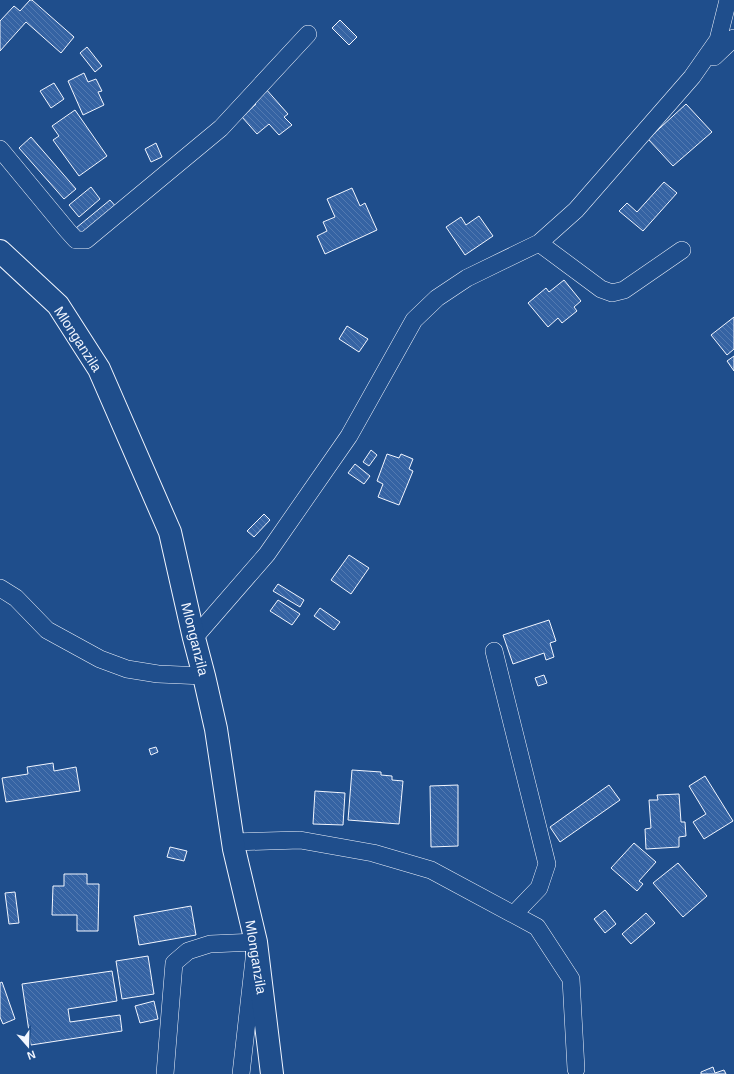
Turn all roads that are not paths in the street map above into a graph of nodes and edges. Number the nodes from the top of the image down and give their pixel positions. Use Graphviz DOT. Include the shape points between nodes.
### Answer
graph roads {
  1 [pos="728,0"];
  2 [pos="308,34"];
  3 [pos="734,38"];
  4 [pos="692,77"];
  5 [pos="0,149"];
  6 [pos="539,243"];
  7 [pos="682,250"];
  8 [pos="0,251"];
  9 [pos="0,588"];
  10 [pos="194,638"];
  11 [pos="494,650"];
  12 [pos="204,676"];
  13 [pos="233,842"];
  14 [pos="514,914"];
  15 [pos="256,942"];
  16 [pos="576,1069"];
  17 [pos="165,1074"];
  18 [pos="241,1074"];
  19 [pos="272,1074"];
  1 -- 4 [label="street" via="718,40"];
  2 -- 5 [label="street" via="221,128 86,240 76,240 66,230"];
  3 -- 4 [label="street"];
  4 -- 6 [label="street" via="576,210"];
  6 -- 7 [label="street" via="601,289 612,294 624,290"];
  6 -- 10 [label="street" via="467,278 437,298 414,320 349,436 267,554"];
  8 -- 10 [label="street, Mlonganzila" via="58,305 99,369 170,532"];
  9 -- 12 [label="street" via="16,598 47,630 100,660 127,669 158,674"];
  10 -- 12 [label="street, Mlonganzila"];
  11 -- 14 [label="street" via="547,864 539,888"];
  12 -- 13 [label="street, Mlonganzila" via="216,729"];
  13 -- 14 [label="street" via="300,840 373,853 432,870"];
  13 -- 15 [label="street, Mlonganzila"];
  14 -- 16 [label="street" via="537,927 571,979"];
  15 -- 17 [label="street" via="210,944 188,951 174,963"];
  15 -- 18 [label="street"];
  15 -- 19 [label="street, Mlonganzila"];
}
